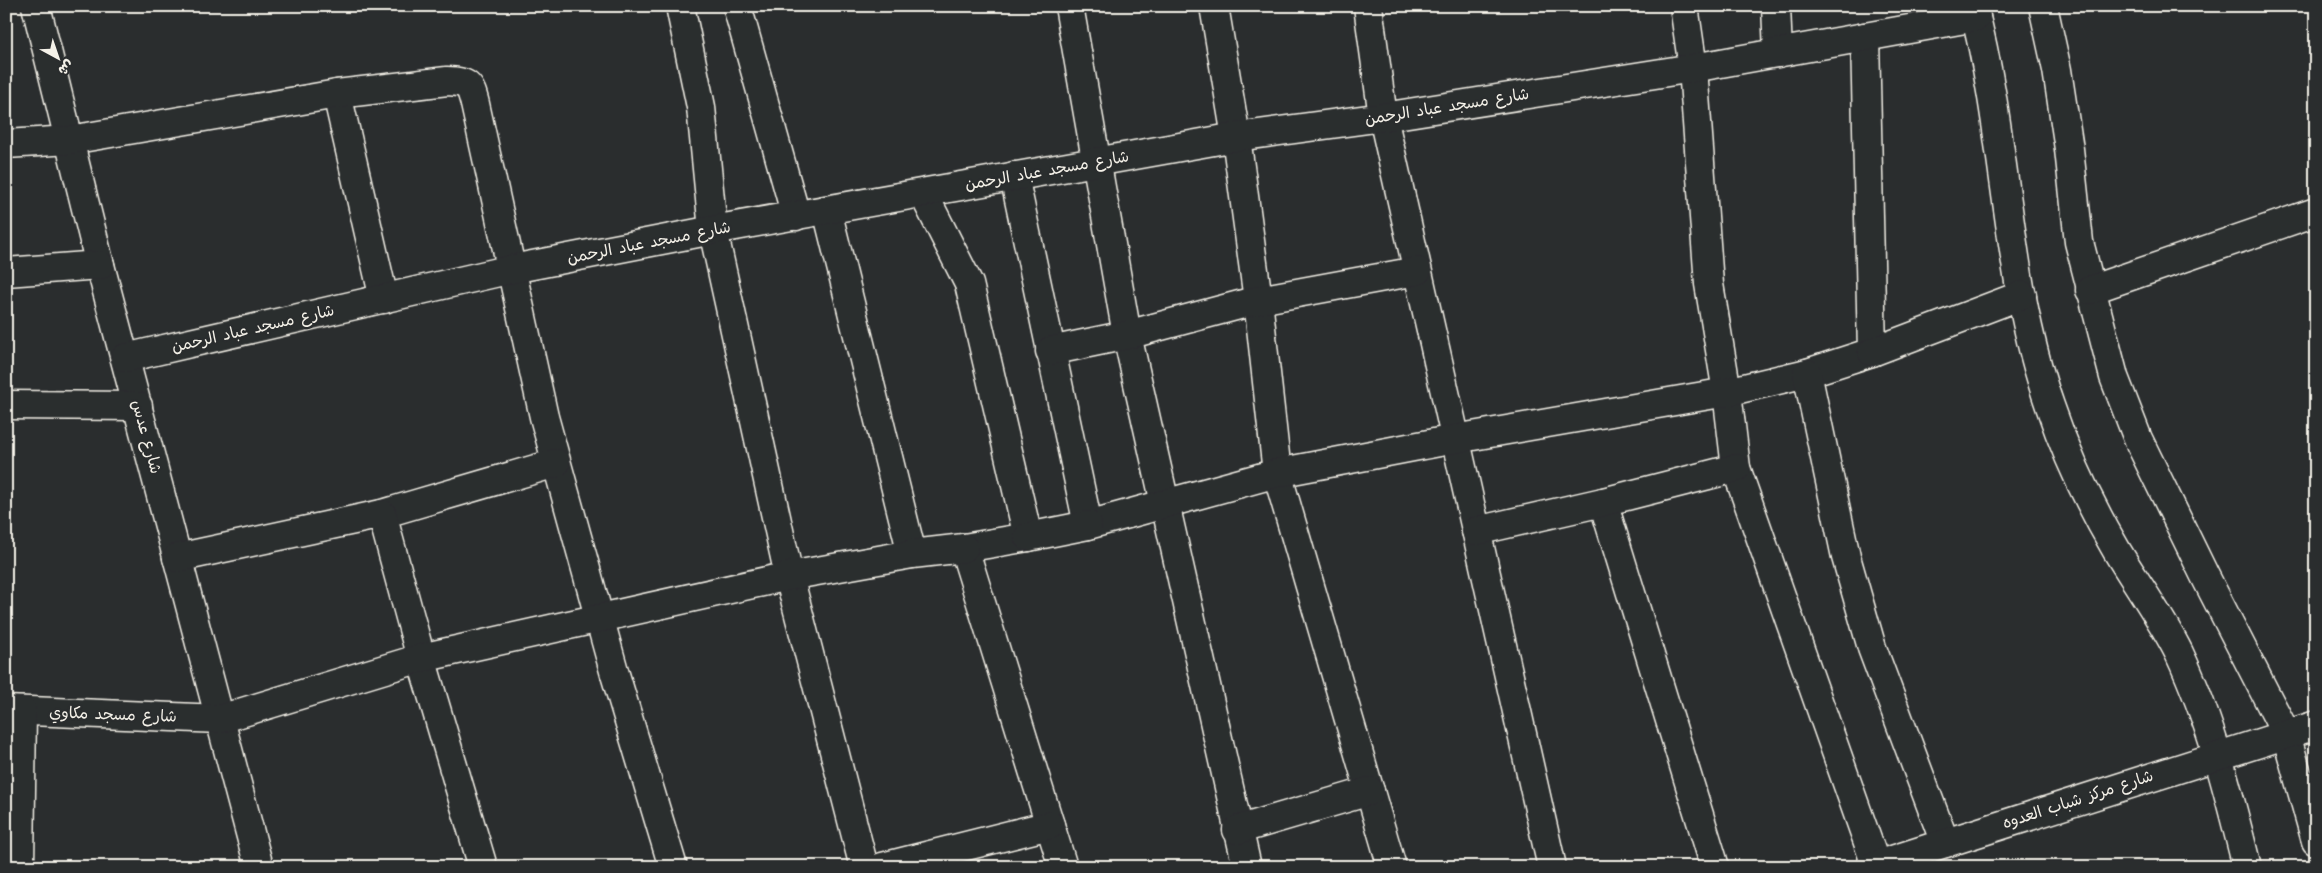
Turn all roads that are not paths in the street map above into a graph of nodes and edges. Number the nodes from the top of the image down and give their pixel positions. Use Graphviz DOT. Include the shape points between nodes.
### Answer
graph roads {
  1 [pos="36,6"];
  2 [pos="680,6"];
  3 [pos="738,6"];
  4 [pos="1069,6"];
  5 [pos="1214,6"];
  6 [pos="1368,6"];
  7 [pos="1684,6"];
  8 [pos="1776,6"];
  9 [pos="2043,6"];
  10 [pos="1975,11"];
  11 [pos="1865,37"];
  12 [pos="1778,52"];
  13 [pos="1693,68"];
  14 [pos="337,94"];
  15 [pos="1383,118"];
  16 [pos="1236,137"];
  17 [pos="70,140"];
  18 [pos="6,144"];
  19 [pos="1096,162"];
  20 [pos="1014,176"];
  21 [pos="923,193"];
  22 [pos="826,210"];
  23 [pos="2316,212"];
  24 [pos="796,216"];
  25 [pos="714,230"];
  26 [pos="100,265"];
  27 [pos="512,269"];
  28 [pos="1417,271"];
  29 [pos="6,272"];
  30 [pos="2090,290"];
  31 [pos="2022,295"];
  32 [pos="384,300"];
  33 [pos="1258,300"];
  34 [pos="1127,335"];
  35 [pos="1050,350"];
  36 [pos="1872,352"];
  37 [pos="125,358"];
  38 [pos="1807,373"];
  39 [pos="1728,392"];
  40 [pos="6,405"];
  41 [pos="138,406"];
  42 [pos="1455,439"];
  43 [pos="556,463"];
  44 [pos="1736,468"];
  45 [pos="1276,473"];
  46 [pos="1603,502"];
  47 [pos="1166,503"];
  48 [pos="382,514"];
  49 [pos="1088,525"];
  50 [pos="1476,531"];
  51 [pos="1028,537"];
  52 [pos="964,548"];
  53 [pos="912,554"];
  54 [pos="177,558"];
  55 [pos="789,576"];
  56 [pos="600,619"];
  57 [pos="421,658"];
  58 [pos="14,711"];
  59 [pos="220,719"];
  60 [pos="2316,725"];
  61 [pos="2286,734"];
  62 [pos="2227,753"];
  63 [pos="1370,791"];
  64 [pos="1050,825"];
  65 [pos="1237,830"];
  66 [pos="2316,841"];
  67 [pos="1945,843"];
  68 [pos="1873,866"];
  69 [pos="20,867"];
  70 [pos="259,867"];
  71 [pos="484,867"];
  72 [pos="672,867"];
  73 [pos="864,867"];
  74 [pos="882,867"];
  75 [pos="1063,867"];
  76 [pos="1247,867"];
  77 [pos="1392,867"];
  78 [pos="1552,867"];
  79 [pos="1715,867"];
  80 [pos="2247,867"];
  1 -- 17 [label="street, شارع عدس"];
  2 -- 25 [label="street" via="701,106"];
  3 -- 24 [label="street"];
  4 -- 19 [label="street"];
  5 -- 16 [label="street"];
  6 -- 15 [label="street"];
  7 -- 13 [label="street"];
  8 -- 12 [label="street"];
  9 -- 30 [label="street" via="2057,70 2079,242"];
  10 -- 11 [label="street, شارع مسجد عباد الرحمن"];
  10 -- 31 [label="street"];
  11 -- 12 [label="street, شارع مسجد عباد الرحمن"];
  11 -- 36 [label="street"];
  12 -- 13 [label="street, شارع مسجد عباد الرحمن"];
  13 -- 15 [label="street, شارع مسجد عباد الرحمن"];
  13 -- 39 [label="street" via="1709,284"];
  14 -- 17 [label="street"];
  14 -- 27 [label="street" via="447,81 468,85"];
  14 -- 32 [label="street"];
  15 -- 16 [label="street, شارع مسجد عباد الرحمن"];
  15 -- 28 [label="street"];
  16 -- 19 [label="street, شارع مسجد عباد الرحمن"];
  16 -- 33 [label="street"];
  17 -- 18 [label="street"];
  17 -- 26 [label="street, شارع عدس"];
  19 -- 20 [label="street, شارع مسجد عباد الرحمن"];
  19 -- 34 [label="street"];
  20 -- 21 [label="street, شارع مسجد عباد الرحمن"];
  20 -- 35 [label="street"];
  21 -- 22 [label="street, شارع مسجد عباد الرحمن"];
  21 -- 51 [label="street" via="969,284"];
  22 -- 24 [label="street, شارع مسجد عباد الرحمن"];
  22 -- 53 [label="street"];
  23 -- 30 [label="street"];
  24 -- 25 [label="street, شارع مسجد عباد الرحمن"];
  25 -- 27 [label="street, شارع مسجد عباد الرحمن"];
  25 -- 55 [label="street"];
  26 -- 29 [label="street"];
  26 -- 37 [label="street, شارع عدس"];
  27 -- 32 [label="street, شارع مسجد عباد الرحمن"];
  27 -- 43 [label="street"];
  28 -- 33 [label="street"];
  28 -- 42 [label="street"];
  30 -- 61 [label="street" via="2114,377 2138,439"];
  31 -- 36 [label="street, شارع مسجد مكاوي"];
  31 -- 62 [label="street" via="2049,405 2093,510 2156,610"];
  32 -- 37 [label="street, شارع مسجد عباد الرحمن"];
  33 -- 34 [label="street"];
  33 -- 45 [label="street"];
  34 -- 35 [label="street"];
  34 -- 47 [label="street"];
  35 -- 49 [label="street"];
  36 -- 38 [label="street, شارع مسجد مكاوي"];
  37 -- 41 [label="street, شارع عدس"];
  38 -- 39 [label="street, شارع مسجد مكاوي"];
  38 -- 67 [label="street" via="1846,557 1872,648"];
  39 -- 42 [label="street, شارع مسجد مكاوي"];
  39 -- 44 [label="street"];
  40 -- 41 [label="street"];
  41 -- 54 [label="street, شارع عدس"];
  42 -- 45 [label="street, شارع مسجد مكاوي"];
  42 -- 50 [label="street"];
  43 -- 48 [label="street"];
  43 -- 56 [label="street"];
  44 -- 46 [label="street"];
  44 -- 68 [label="street"];
  45 -- 47 [label="street, شارع مسجد مكاوي"];
  45 -- 63 [label="street"];
  46 -- 50 [label="street"];
  46 -- 79 [label="street"];
  47 -- 49 [label="street, شارع مسجد مكاوي"];
  47 -- 65 [label="street"];
  48 -- 54 [label="street"];
  48 -- 57 [label="street"];
  49 -- 51 [label="street, شارع مسجد مكاوي"];
  50 -- 78 [label="street"];
  51 -- 52 [label="street, شارع مسجد مكاوي"];
  52 -- 53 [label="street, شارع مسجد مكاوي"];
  52 -- 64 [label="street"];
  53 -- 55 [label="street, شارع مسجد مكاوي"];
  54 -- 59 [label="street, شارع عدس"];
  55 -- 56 [label="street, شارع مسجد مكاوي"];
  55 -- 73 [label="street"];
  56 -- 57 [label="street, شارع مسجد مكاوي"];
  56 -- 72 [label="street"];
  57 -- 59 [label="street, شارع مسجد مكاوي"];
  57 -- 71 [label="street"];
  58 -- 59 [label="street, شارع مسجد مكاوي"];
  58 -- 69 [label="street"];
  59 -- 70 [label="street, شارع عدس"];
  60 -- 61 [label="street, شارع مركز شباب العدوه"];
  61 -- 62 [label="street, شارع مركز شباب العدوه"];
  61 -- 66 [label="street"];
  62 -- 67 [label="street, شارع مركز شباب العدوه"];
  62 -- 80 [label="street"];
  63 -- 65 [label="street"];
  63 -- 77 [label="street"];
  64 -- 74 [label="street"];
  64 -- 75 [label="street"];
  65 -- 76 [label="street"];
  67 -- 68 [label="street, شارع مركز شباب العدوه"];
}
